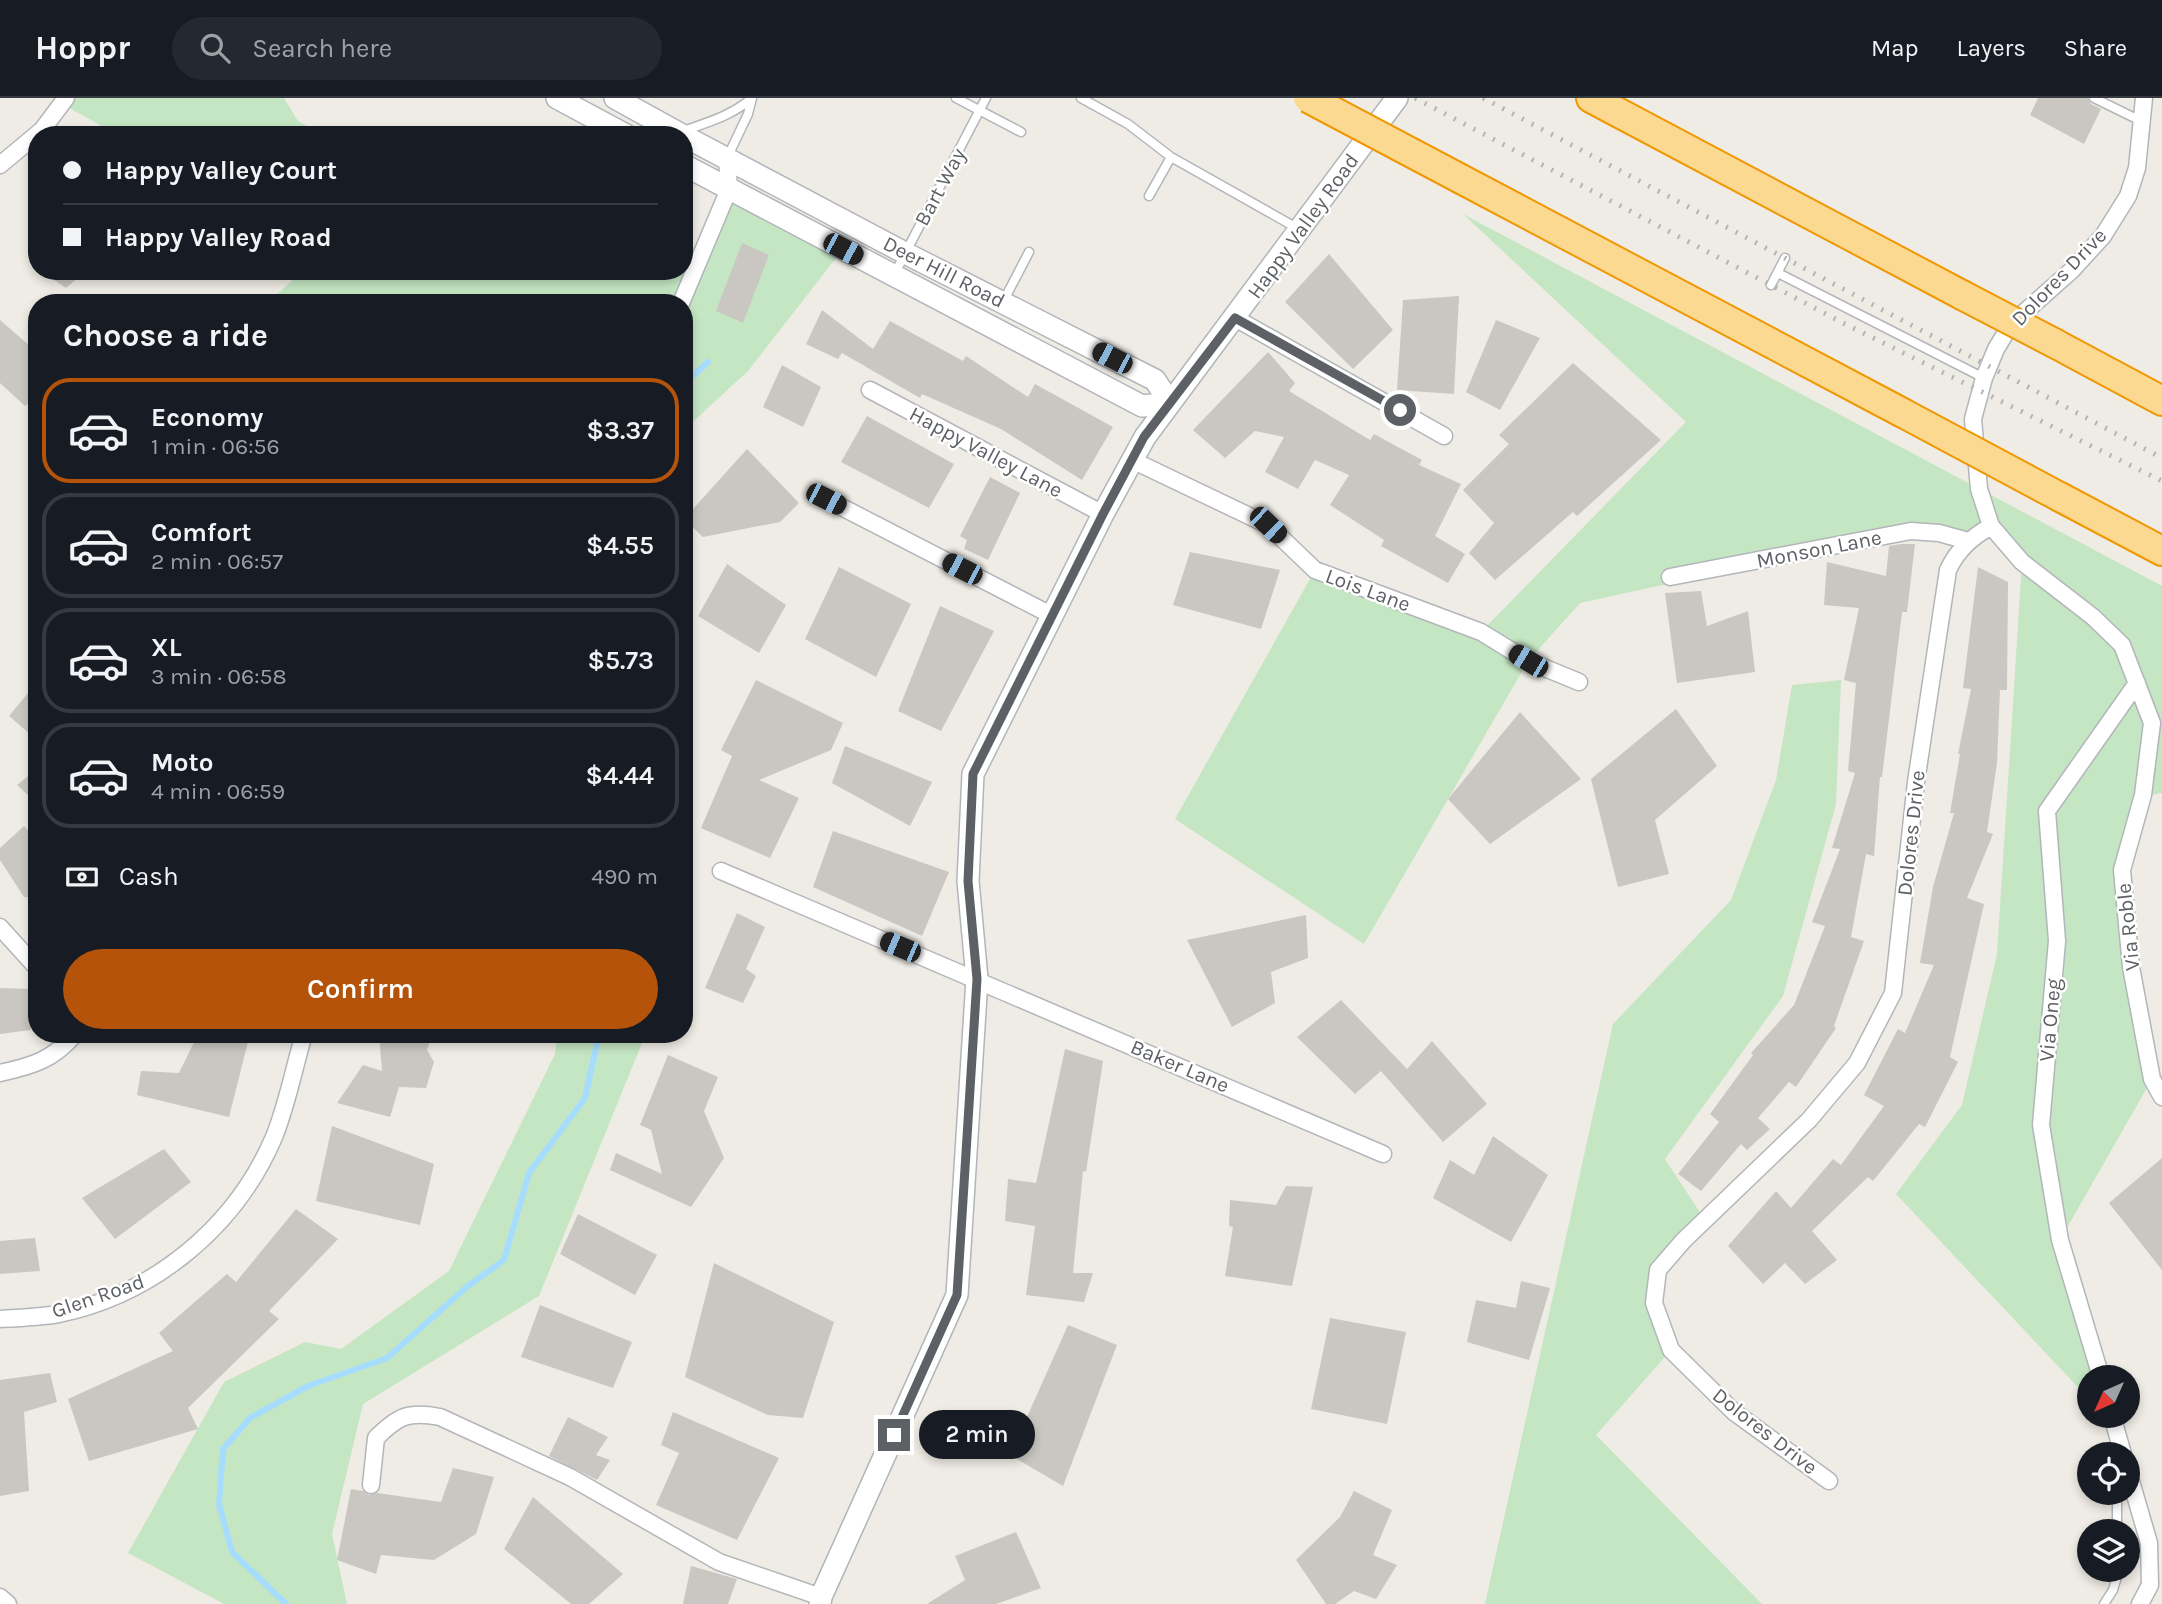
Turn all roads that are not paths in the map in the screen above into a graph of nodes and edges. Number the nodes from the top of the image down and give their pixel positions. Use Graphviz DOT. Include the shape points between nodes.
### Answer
graph roads {
  1 [pos="66,98"];
  2 [pos="556,98"];
  3 [pos="615,98"];
  4 [pos="752,98"];
  5 [pos="956,98"];
  6 [pos="985,98"];
  7 [pos="1082,98"];
  8 [pos="1308,98"];
  9 [pos="1397,98"];
  10 [pos="1591,98"];
  11 [pos="2094,98"];
  12 [pos="2144,98"];
  13 [pos="979,111"];
  14 [pos="2143,122"];
  15 [pos="45,126"];
  16 [pos="609,126"];
  17 [pos="667,126"];
  18 [pos="693,130"];
  19 [pos="1021,132"];
  20 [pos="693,140"];
  21 [pos="28,142"];
  22 [pos="1171,157"];
  23 [pos="727,158"];
  24 [pos="0,165"];
  25 [pos="693,170"];
  26 [pos="729,189"];
  27 [pos="1149,196"];
  28 [pos="1300,230"];
  29 [pos="843,249"];
  30 [pos="1029,252"];
  31 [pos="905,253"];
  32 [pos="1785,258"];
  33 [pos="1777,273"];
  34 [pos="693,274"];
  35 [pos="894,275"];
  36 [pos="1771,285"];
  37 [pos="1003,302"];
  38 [pos="1235,318"];
  39 [pos="1984,378"];
  40 [pos="870,390"];
  41 [pos="2162,401"];
  42 [pos="1170,403"];
  43 [pos="1142,406"];
  44 [pos="1444,436"];
  45 [pos="1132,460"];
  46 [pos="826,499"];
  47 [pos="1103,514"];
  48 [pos="1991,526"];
  49 [pos="1968,541"];
  50 [pos="2162,551"];
  51 [pos="1670,577"];
  52 [pos="1053,616"];
  53 [pos="1579,682"];
  54 [pos="2137,683"];
  55 [pos="721,871"];
  56 [pos="0,927"];
  57 [pos="28,958"];
  58 [pos="977,979"];
  59 [pos="68,1043"];
  60 [pos="301,1043"];
  61 [pos="0,1073"];
  62 [pos="2162,1097"];
  63 [pos="1383,1154"];
  64 [pos="0,1320"];
  65 [pos="2097,1365"];
  66 [pos="1829,1481"];
  67 [pos="371,1485"];
  68 [pos="2138,1505"];
  69 [pos="2115,1582"];
  70 [pos="0,1598"];
  71 [pos="820,1601"];
  72 [pos="8,1604"];
  73 [pos="2104,1604"];
  74 [pos="2140,1604"];
  1 -- 15 [label="street"];
  2 -- 16 [label="street"];
  3 -- 17 [label="street, Deer Hill Road"];
  4 -- 18 [label="lane" via="737,111"];
  4 -- 23 [label="lane"];
  5 -- 13 [label="lane"];
  6 -- 13 [label="lane, Bart Way"];
  7 -- 22 [label="lane" via="1128,124"];
  8 -- 50 [label="highway, bridge"];
  9 -- 28 [label="street, Happy Valley Road"];
  10 -- 41 [label="highway, bridge"];
  11 -- 14 [label="lane"];
  12 -- 14 [label="street, Dolores Drive"];
  13 -- 19 [label="lane"];
  13 -- 31 [label="lane, Bart Way"];
  14 -- 39 [label="street, Dolores Drive" via="2128,196 2103,236 2011,324"];
  20 -- 23 [label="street, Deer Hill Road"];
  21 -- 24 [label="street"];
  22 -- 27 [label="lane"];
  22 -- 28 [label="lane"];
  23 -- 26 [label="street"];
  23 -- 31 [label="street, Deer Hill Road"];
  25 -- 26 [label="street, Deer Hill Road"];
  26 -- 29 [label="street, Deer Hill Road"];
  26 -- 34 [label="street"];
  28 -- 38 [label="street, Happy Valley Road"];
  29 -- 35 [label="street, Deer Hill Road"];
  29 -- 43 [label="street, Deer Hill Road"];
  30 -- 37 [label="lane"];
  31 -- 35 [label="lane, Bart Way"];
  31 -- 37 [label="street, Deer Hill Road"];
  32 -- 33 [label="lane"];
  33 -- 36 [label="lane"];
  33 -- 39 [label="lane"];
  35 -- 43 [label="street, Deer Hill Road"];
  37 -- 42 [label="street, Deer Hill Road" via="1155,380"];
  38 -- 42 [label="street, Happy Valley Road"];
  38 -- 44 [label="street"];
  39 -- 48 [label="street, Dolores Drive" via="1973,419 1979,489"];
  40 -- 47 [label="street, Happy Valley Lane"];
  42 -- 43 [label="street"];
  42 -- 45 [label="street, Happy Valley Road"];
  45 -- 47 [label="street, Happy Valley Road"];
  45 -- 53 [label="street, Lois Lane" via="1268,525 1315,570 1481,632 1528,661"];
  46 -- 52 [label="street"];
  47 -- 52 [label="street, Happy Valley Road"];
  48 -- 49 [label="street, Dolores Drive"];
  48 -- 54 [label="street, Via Roble" via="2022,562 2094,617 2122,645"];
  49 -- 51 [label="street, Monson Lane" via="1911,531"];
  49 -- 66 [label="street, Dolores Drive" via="1948,570 1916,782 1893,993 1857,1063 1810,1120 1658,1270 1654,1303 1671,1350 1734,1412"];
  52 -- 58 [label="street, Happy Valley Road" via="973,774 968,881"];
  54 -- 62 [label="street, Via Roble" via="2152,723 2143,795 2122,870 2131,967 2152,1079"];
  54 -- 65 [label="street, Via Oneg" via="2047,811 2057,941 2041,1125 2060,1240"];
  55 -- 58 [label="street, Baker Lane"];
  56 -- 57 [label="street"];
  58 -- 63 [label="street, Baker Lane"];
  58 -- 71 [label="street, Happy Valley Road" via="957,1295"];
  59 -- 61 [label="street" via="33,1066"];
  60 -- 64 [label="street, Glen Road" via="274,1135 252,1181 198,1244 154,1277 106,1298 59,1314"];
  67 -- 71 [label="street" via="376,1438 395,1419 422,1414 440,1417 570,1477 719,1562"];
  68 -- 74 [label="street" via="2149,1543 2150,1585"];
  69 -- 73 [label="lane"];
  70 -- 72 [label="street"];
}
